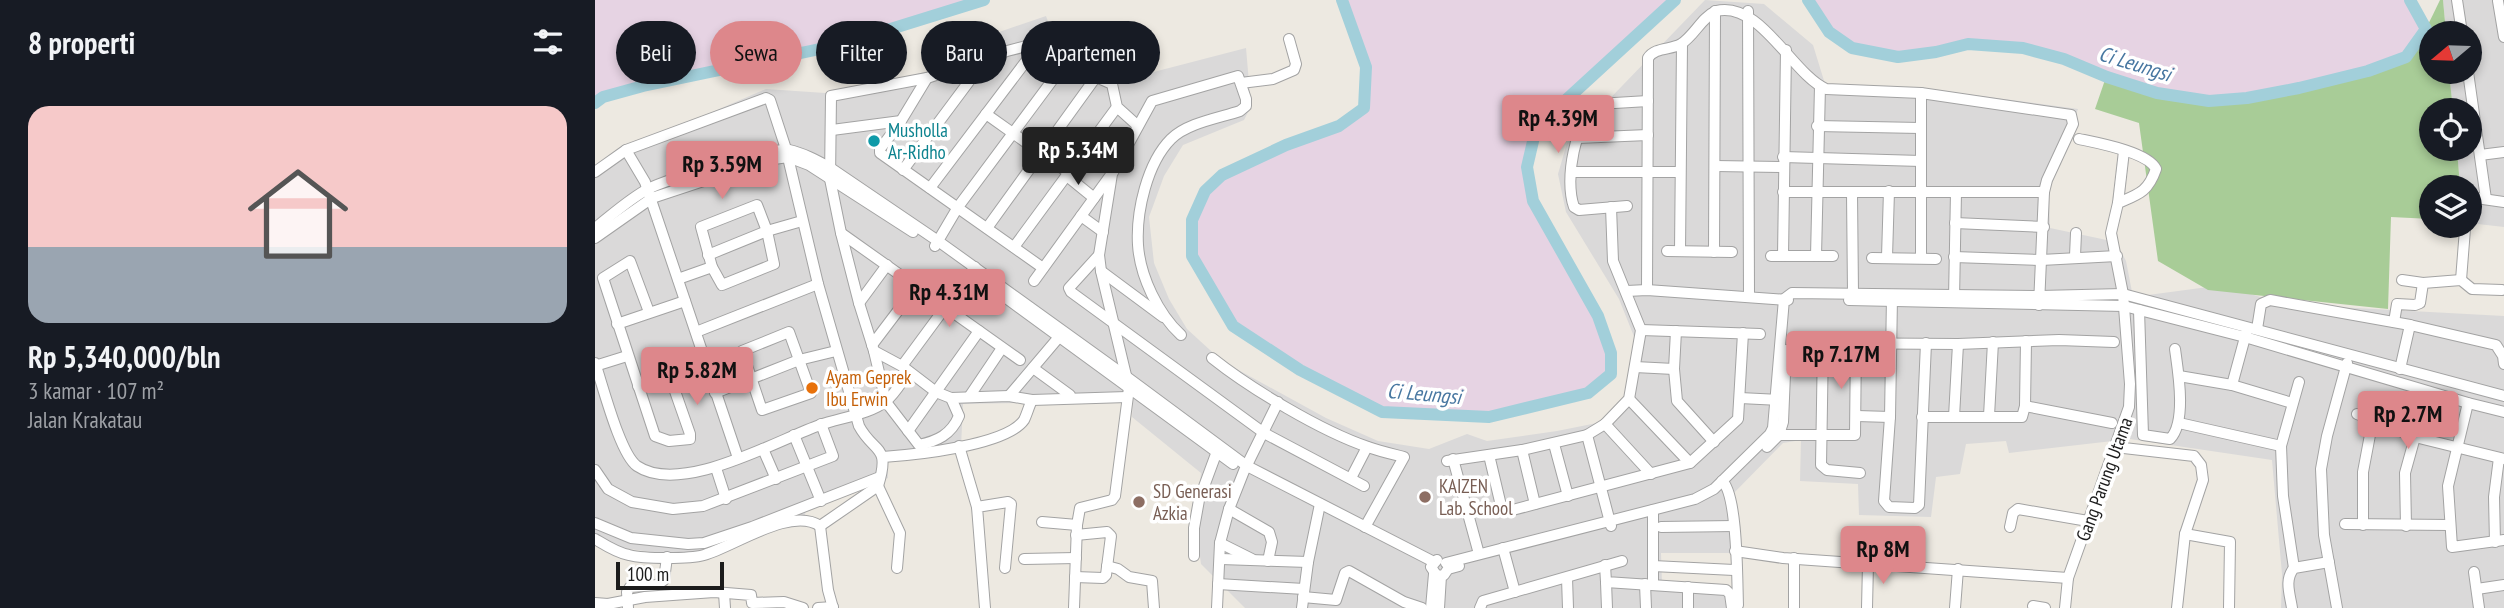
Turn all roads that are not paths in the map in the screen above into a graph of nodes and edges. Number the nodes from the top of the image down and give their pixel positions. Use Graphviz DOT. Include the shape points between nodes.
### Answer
graph roads {
  1 [pos="2457,0"];
  2 [pos="2498,1"];
  3 [pos="1714,11"];
  4 [pos="1748,11"];
  5 [pos="2502,16"];
  6 [pos="2460,21"];
  7 [pos="2504,37"];
  8 [pos="1289,39"];
  9 [pos="1682,44"];
  10 [pos="1786,50"];
  11 [pos="1021,68"];
  12 [pos="921,79"];
  13 [pos="1241,83"];
  14 [pos="923,84"];
  15 [pos="967,84"];
  16 [pos="1049,84"];
  17 [pos="1091,84"];
  18 [pos="1112,84"];
  19 [pos="1820,86"];
  20 [pos="1921,93"];
  21 [pos="1648,101"];
  22 [pos="1117,107"];
  23 [pos="986,114"];
  24 [pos="901,121"];
  25 [pos="1138,126"];
  26 [pos="1817,126"];
  27 [pos="1920,128"];
  28 [pos="832,130"];
  29 [pos="1013,133"];
  30 [pos="1647,135"];
  31 [pos="1577,138"];
  32 [pos="2079,139"];
  33 [pos="626,150"];
  34 [pos="2124,151"];
  35 [pos="1042,152"];
  36 [pos="2504,152"];
  37 [pos="787,153"];
  38 [pos="2482,155"];
  39 [pos="1817,158"];
  40 [pos="1921,161"];
  41 [pos="2481,161"];
  42 [pos="1783,162"];
  43 [pos="1714,166"];
  44 [pos="829,167"];
  45 [pos="1749,167"];
  46 [pos="903,170"];
  47 [pos="595,172"];
  48 [pos="1571,172"];
  49 [pos="1680,172"];
  50 [pos="1647,173"];
  51 [pos="1068,174"];
  52 [pos="1112,174"];
  53 [pos="830,179"];
  54 [pos="930,188"];
  55 [pos="1889,191"];
  56 [pos="1921,191"];
  57 [pos="1783,192"];
  58 [pos="1817,192"];
  59 [pos="1956,192"];
  60 [pos="2044,192"];
  61 [pos="650,193"];
  62 [pos="1852,193"];
  63 [pos="1094,198"];
  64 [pos="2482,199"];
  65 [pos="2486,199"];
  66 [pos="2504,202"];
  67 [pos="2117,203"];
  68 [pos="1611,206"];
  69 [pos="1627,206"];
  70 [pos="958,208"];
  71 [pos="1081,216"];
  72 [pos="802,221"];
  73 [pos="1955,223"];
  74 [pos="2044,227"];
  75 [pos="595,228"];
  76 [pos="987,228"];
  77 [pos="767,231"];
  78 [pos="1103,232"];
  79 [pos="841,233"];
  80 [pos="2076,233"];
  81 [pos="595,238"];
  82 [pos="2464,238"];
  83 [pos="937,243"];
  84 [pos="1014,247"];
  85 [pos="1667,251"];
  86 [pos="1680,251"];
  87 [pos="1714,251"];
  88 [pos="1732,252"];
  89 [pos="708,255"];
  90 [pos="1099,255"];
  91 [pos="1771,256"];
  92 [pos="1783,256"];
  93 [pos="1816,256"];
  94 [pos="1833,256"];
  95 [pos="2075,256"];
  96 [pos="2117,256"];
  97 [pos="1887,257"];
  98 [pos="1954,257"];
  99 [pos="1872,258"];
  100 [pos="1921,258"];
  101 [pos="1936,259"];
  102 [pos="2041,260"];
  103 [pos="887,265"];
  104 [pos="712,267"];
  105 [pos="1043,268"];
  106 [pos="973,270"];
  107 [pos="1101,271"];
  108 [pos="678,279"];
  109 [pos="2402,280"];
  110 [pos="2461,280"];
  111 [pos="1034,281"];
  112 [pos="2423,283"];
  113 [pos="818,285"];
  114 [pos="916,287"];
  115 [pos="1647,290"];
  116 [pos="2502,290"];
  117 [pos="1627,291"];
  118 [pos="1853,293"];
  119 [pos="2123,294"];
  120 [pos="1749,296"];
  121 [pos="1892,297"];
  122 [pos="1954,297"];
  123 [pos="1788,300"];
  124 [pos="2040,300"];
  125 [pos="685,301"];
  126 [pos="859,303"];
  127 [pos="2124,306"];
  128 [pos="946,307"];
  129 [pos="2139,310"];
  130 [pos="649,312"];
  131 [pos="1165,318"];
  132 [pos="1112,320"];
  133 [pos="2394,322"];
  134 [pos="617,324"];
  135 [pos="2410,325"];
  136 [pos="1641,330"];
  137 [pos="979,331"];
  138 [pos="1676,331"];
  139 [pos="2250,331"];
  140 [pos="696,332"];
  141 [pos="1743,333"];
  142 [pos="1760,334"];
  143 [pos="1181,335"];
  144 [pos="1059,337"];
  145 [pos="2026,341"];
  146 [pos="1856,342"];
  147 [pos="1890,342"];
  148 [pos="1993,342"];
  149 [pos="2114,342"];
  150 [pos="1808,343"];
  151 [pos="1823,343"];
  152 [pos="1926,343"];
  153 [pos="1958,344"];
  154 [pos="873,348"];
  155 [pos="1002,348"];
  156 [pos="2175,349"];
  157 [pos="837,351"];
  158 [pos="2350,355"];
  159 [pos="627,356"];
  160 [pos="1212,358"];
  161 [pos="799,360"];
  162 [pos="1020,360"];
  163 [pos="704,361"];
  164 [pos="2504,364"];
  165 [pos="595,365"];
  166 [pos="1635,367"];
  167 [pos="2345,367"];
  168 [pos="1033,368"];
  169 [pos="905,369"];
  170 [pos="1674,369"];
  171 [pos="2400,369"];
  172 [pos="669,374"];
  173 [pos="2179,376"];
  174 [pos="751,379"];
  175 [pos="2299,382"];
  176 [pos="2232,385"];
  177 [pos="638,386"];
  178 [pos="1128,387"];
  179 [pos="936,392"];
  180 [pos="715,393"];
  181 [pos="1070,395"];
  182 [pos="1009,396"];
  183 [pos="2504,396"];
  184 [pos="969,397"];
  185 [pos="951,398"];
  186 [pos="1740,398"];
  187 [pos="1629,399"];
  188 [pos="1032,400"];
  189 [pos="1780,400"];
  190 [pos="886,402"];
  191 [pos="1278,402"];
  192 [pos="2292,403"];
  193 [pos="2468,403"];
  194 [pos="2025,406"];
  195 [pos="2504,412"];
  196 [pos="855,414"];
  197 [pos="2357,414"];
  198 [pos="1857,416"];
  199 [pos="1989,416"];
  200 [pos="1890,417"];
  201 [pos="1922,417"];
  202 [pos="1954,417"];
  203 [pos="2373,419"];
  204 [pos="2112,423"];
  205 [pos="2179,423"];
  206 [pos="821,424"];
  207 [pos="1605,424"];
  208 [pos="908,431"];
  209 [pos="1263,433"];
  210 [pos="794,435"];
  211 [pos="1587,435"];
  212 [pos="1779,435"];
  213 [pos="1821,436"];
  214 [pos="2415,437"];
  215 [pos="1714,442"];
  216 [pos="1554,443"];
  217 [pos="959,446"];
  218 [pos="2281,446"];
  219 [pos="1367,447"];
  220 [pos="2115,447"];
  221 [pos="2456,448"];
  222 [pos="763,449"];
  223 [pos="1522,450"];
  224 [pos="1216,454"];
  225 [pos="1489,455"];
  226 [pos="883,457"];
  227 [pos="738,458"];
  228 [pos="2501,458"];
  229 [pos="1690,463"];
  230 [pos="807,466"];
  231 [pos="716,468"];
  232 [pos="1245,469"];
  233 [pos="595,471"];
  234 [pos="1860,473"];
  235 [pos="1651,474"];
  236 [pos="1351,478"];
  237 [pos="776,479"];
  238 [pos="879,482"];
  239 [pos="595,483"];
  240 [pos="1725,483"];
  241 [pos="1364,486"];
  242 [pos="1601,488"];
  243 [pos="608,489"];
  244 [pos="1568,496"];
  245 [pos="726,499"];
  246 [pos="821,500"];
  247 [pos="1535,504"];
  248 [pos="977,507"];
  249 [pos="1319,508"];
  250 [pos="1229,509"];
  251 [pos="1653,513"];
  252 [pos="2088,521"];
  253 [pos="1042,522"];
  254 [pos="595,523"];
  255 [pos="1610,523"];
  256 [pos="2345,524"];
  257 [pos="2363,525"];
  258 [pos="2449,525"];
  259 [pos="820,526"];
  260 [pos="1734,526"];
  261 [pos="2406,526"];
  262 [pos="1365,527"];
  263 [pos="1661,527"];
  264 [pos="2010,527"];
  265 [pos="1076,530"];
  266 [pos="2185,534"];
  267 [pos="595,539"];
  268 [pos="2500,541"];
  269 [pos="1220,543"];
  270 [pos="1503,551"];
  271 [pos="1735,551"];
  272 [pos="1479,554"];
  273 [pos="1194,556"];
  274 [pos="667,557"];
  275 [pos="1076,558"];
  276 [pos="1794,558"];
  277 [pos="1024,559"];
  278 [pos="1221,559"];
  279 [pos="1254,560"];
  280 [pos="1268,561"];
  281 [pos="1622,561"];
  282 [pos="1308,562"];
  283 [pos="2329,562"];
  284 [pos="1868,564"];
  285 [pos="1605,565"];
  286 [pos="1107,566"];
  287 [pos="1653,566"];
  288 [pos="897,568"];
  289 [pos="1005,568"];
  290 [pos="1439,568"];
  291 [pos="2294,568"];
  292 [pos="1958,569"];
  293 [pos="1734,570"];
  294 [pos="2474,572"];
  295 [pos="1075,577"];
  296 [pos="1567,578"];
  297 [pos="2068,578"];
  298 [pos="1606,582"];
  299 [pos="1218,584"];
  300 [pos="1649,584"];
  301 [pos="2504,585"];
  302 [pos="1688,587"];
  303 [pos="2477,589"];
  304 [pos="1515,592"];
  305 [pos="724,593"];
  306 [pos="1303,598"];
  307 [pos="595,603"];
  308 [pos="645,603"];
  309 [pos="628,604"];
  310 [pos="2033,606"];
  311 [pos="725,608"];
  312 [pos="803,608"];
  313 [pos="818,608"];
  314 [pos="833,608"];
  315 [pos="985,608"];
  316 [pos="1075,608"];
  317 [pos="1154,608"];
  318 [pos="1217,608"];
  319 [pos="1422,608"];
  320 [pos="1431,608"];
  321 [pos="1439,608"];
  322 [pos="1481,608"];
  323 [pos="1568,608"];
  324 [pos="1607,608"];
  325 [pos="1646,608"];
  326 [pos="1689,608"];
  327 [pos="1732,608"];
  328 [pos="1739,608"];
  329 [pos="1794,608"];
  330 [pos="1867,608"];
  331 [pos="1955,608"];
  332 [pos="2045,608"];
  333 [pos="2065,608"];
  334 [pos="2177,608"];
  335 [pos="2229,608"];
  336 [pos="2292,608"];
  337 [pos="2337,608"];
  338 [pos="2479,608"];
  1 -- 6 [label="street"];
  2 -- 5 [label="street"];
  3 -- 4 [label="street" via="1734,6"];
  3 -- 9 [label="street"];
  3 -- 43 [label="street"];
  4 -- 10 [label="street"];
  4 -- 45 [label="street"];
  5 -- 7 [label="street"];
  8 -- 13 [label="street" via="1294,70 1273,79"];
  9 -- 21 [label="street" via="1649,54"];
  9 -- 49 [label="street"];
  10 -- 19 [label="street"];
  10 -- 42 [label="street"];
  11 -- 23 [label="street"];
  12 -- 28 [label="street" via="834,94"];
  13 -- 25 [label="street" via="1238,76 1232,76 1154,100"];
  13 -- 131 [label="street" via="1243,109 1177,134 1148,177 1138,244 1144,271"];
  14 -- 24 [label="street"];
  15 -- 46 [label="street"];
  16 -- 29 [label="street"];
  17 -- 35 [label="street"];
  18 -- 22 [label="street"];
  19 -- 20 [label="street"];
  19 -- 26 [label="street"];
  20 -- 27 [label="street"];
  20 -- 60 [label="street" via="2071,115 2073,124"];
  21 -- 30 [label="street"];
  21 -- 31 [label="street" via="1598,104 1582,121"];
  22 -- 25 [label="street"];
  22 -- 51 [label="street"];
  23 -- 29 [label="street"];
  23 -- 54 [label="street"];
  24 -- 28 [label="street"];
  24 -- 46 [label="street" via="880,153"];
  25 -- 52 [label="street"];
  26 -- 27 [label="street"];
  26 -- 39 [label="street"];
  27 -- 40 [label="street"];
  28 -- 44 [label="street"];
  29 -- 35 [label="street"];
  29 -- 70 [label="street"];
  30 -- 31 [label="street"];
  30 -- 50 [label="street"];
  31 -- 48 [label="street"];
  32 -- 34 [label="street"];
  33 -- 37 [label="street" via="766,98 772,102"];
  33 -- 47 [label="street"];
  33 -- 61 [label="street"];
  34 -- 67 [label="street, Gang Parung Utama"];
  34 -- 67 [label="street" via="2152,162 2156,169 2144,192"];
  35 -- 51 [label="street"];
  35 -- 76 [label="street"];
  36 -- 38 [label="street"];
  37 -- 44 [label="street"];
  37 -- 53 [label="street"];
  37 -- 61 [label="street"];
  37 -- 72 [label="street"];
  39 -- 40 [label="street"];
  39 -- 42 [label="street"];
  39 -- 58 [label="street"];
  40 -- 56 [label="street"];
  41 -- 65 [label="street"];
  42 -- 45 [label="street"];
  42 -- 57 [label="street"];
  43 -- 45 [label="street"];
  43 -- 87 [label="street"];
  44 -- 53 [label="street"];
  44 -- 83 [label="street"];
  45 -- 120 [label="street"];
  46 -- 54 [label="street"];
  48 -- 50 [label="street"];
  48 -- 68 [label="street" via="1576,209"];
  49 -- 50 [label="street"];
  49 -- 86 [label="street"];
  50 -- 115 [label="street"];
  51 -- 63 [label="street"];
  51 -- 84 [label="street"];
  52 -- 63 [label="street"];
  52 -- 78 [label="street"];
  53 -- 79 [label="street"];
  53 -- 83 [label="street"];
  54 -- 70 [label="street"];
  55 -- 56 [label="street"];
  55 -- 62 [label="street"];
  55 -- 97 [label="street"];
  56 -- 59 [label="street"];
  56 -- 100 [label="street"];
  57 -- 58 [label="street"];
  57 -- 92 [label="street"];
  58 -- 62 [label="street"];
  58 -- 93 [label="street"];
  59 -- 60 [label="street"];
  59 -- 73 [label="street"];
  60 -- 74 [label="street"];
  61 -- 75 [label="street"];
  61 -- 81 [label="street"];
  61 -- 108 [label="street"];
  62 -- 118 [label="street"];
  63 -- 71 [label="street"];
  64 -- 65 [label="street"];
  65 -- 66 [label="street"];
  67 -- 96 [label="street, Gang Parung Utama" via="2111,233"];
  68 -- 69 [label="street"];
  68 -- 117 [label="street" via="1613,261"];
  70 -- 76 [label="street"];
  70 -- 83 [label="street"];
  71 -- 78 [label="street"];
  71 -- 105 [label="street"];
  72 -- 77 [label="street"];
  72 -- 113 [label="street"];
  73 -- 74 [label="street"];
  73 -- 98 [label="street"];
  74 -- 102 [label="street"];
  76 -- 84 [label="street"];
  77 -- 89 [label="street"];
  77 -- 89 [label="street" via="757,205 703,226 700,230"];
  77 -- 104 [label="street" via="774,264 725,285"];
  78 -- 90 [label="street"];
  79 -- 103 [label="street"];
  79 -- 126 [label="street"];
  80 -- 95 [label="street"];
  82 -- 110 [label="street"];
  83 -- 106 [label="street"];
  84 -- 105 [label="street"];
  85 -- 86 [label="street"];
  86 -- 87 [label="street"];
  87 -- 88 [label="street"];
  89 -- 104 [label="street"];
  90 -- 107 [label="street"];
  90 -- 132 [label="street" via="1069,289"];
  91 -- 92 [label="street"];
  92 -- 93 [label="street"];
  93 -- 94 [label="street"];
  95 -- 96 [label="street"];
  95 -- 102 [label="street"];
  96 -- 119 [label="street, Gang Parung Utama"];
  97 -- 99 [label="street"];
  97 -- 100 [label="street"];
  98 -- 102 [label="street"];
  98 -- 122 [label="street"];
  100 -- 101 [label="street"];
  102 -- 124 [label="street"];
  103 -- 114 [label="street"];
  103 -- 126 [label="street"];
  104 -- 108 [label="street"];
  105 -- 111 [label="street"];
  106 -- 128 [label="street"];
  106 -- 144 [label="street"];
  106 -- 178 [label="street"];
  107 -- 131 [label="street"];
  107 -- 132 [label="street"];
  108 -- 125 [label="street"];
  109 -- 112 [label="street"];
  110 -- 112 [label="street"];
  110 -- 116 [label="street" via="2472,289"];
  112 -- 133 [label="street" via="2420,303 2397,304"];
  113 -- 140 [label="street"];
  113 -- 157 [label="street"];
  114 -- 128 [label="street"];
  114 -- 154 [label="street"];
  115 -- 117 [label="street"];
  115 -- 120 [label="street"];
  117 -- 136 [label="street"];
  118 -- 121 [label="street"];
  118 -- 123 [label="street" via="1792,293"];
  119 -- 124 [label="street"];
  119 -- 127 [label="street, Gang Parung Utama"];
  119 -- 139 [label="street"];
  120 -- 123 [label="street"];
  121 -- 122 [label="street"];
  121 -- 123 [label="street"];
  121 -- 147 [label="street"];
  122 -- 124 [label="street"];
  123 -- 189 [label="street"];
  124 -- 127 [label="street"];
  125 -- 130 [label="street"];
  125 -- 140 [label="street"];
  126 -- 154 [label="street"];
  127 -- 129 [label="street"];
  127 -- 220 [label="street, Gang Parung Utama" via="2129,407"];
  128 -- 137 [label="street"];
  128 -- 169 [label="street"];
  129 -- 139 [label="street"];
  129 -- 205 [label="street" via="2143,435 2170,439"];
  130 -- 134 [label="street"];
  130 -- 134 [label="street" via="629,261 602,279"];
  131 -- 143 [label="street"];
  132 -- 178 [label="street"];
  132 -- 209 [label="street"];
  133 -- 135 [label="street"];
  133 -- 139 [label="street" via="2270,300 2261,304"];
  134 -- 159 [label="street"];
  135 -- 164 [label="street" via="2496,345"];
  135 -- 171 [label="street"];
  136 -- 138 [label="street"];
  136 -- 166 [label="street"];
  137 -- 155 [label="street"];
  137 -- 179 [label="street"];
  138 -- 141 [label="street"];
  138 -- 170 [label="street"];
  139 -- 158 [label="street"];
  139 -- 167 [label="street"];
  139 -- 176 [label="street"];
  140 -- 163 [label="street"];
  141 -- 142 [label="street"];
  141 -- 186 [label="street"];
  144 -- 168 [label="street"];
  144 -- 178 [label="street"];
  145 -- 148 [label="street"];
  145 -- 149 [label="street"];
  145 -- 194 [label="street"];
  146 -- 147 [label="street"];
  146 -- 151 [label="street"];
  146 -- 198 [label="street"];
  147 -- 152 [label="street"];
  147 -- 200 [label="street"];
  148 -- 153 [label="street"];
  148 -- 199 [label="street"];
  150 -- 151 [label="street"];
  151 -- 213 [label="street"];
  152 -- 153 [label="street"];
  152 -- 201 [label="street"];
  153 -- 202 [label="street"];
  154 -- 169 [label="street"];
  154 -- 190 [label="street"];
  155 -- 162 [label="street"];
  155 -- 184 [label="street"];
  156 -- 173 [label="street"];
  157 -- 161 [label="street"];
  157 -- 196 [label="street"];
  158 -- 167 [label="street"];
  158 -- 171 [label="street"];
  159 -- 165 [label="street"];
  159 -- 177 [label="street"];
  160 -- 191 [label="street"];
  161 -- 174 [label="street"];
  161 -- 174 [label="street" via="791,333 786,332 742,351"];
  161 -- 174 [label="street" via="810,394 762,410"];
  163 -- 172 [label="street"];
  163 -- 180 [label="street"];
  165 -- 231 [label="street" via="627,457 635,464 670,474"];
  166 -- 170 [label="street"];
  166 -- 187 [label="street"];
  167 -- 193 [label="street"];
  167 -- 283 [label="street" via="2321,469"];
  168 -- 181 [label="street"];
  168 -- 182 [label="street"];
  169 -- 179 [label="street"];
  169 -- 190 [label="street"];
  170 -- 215 [label="street" via="1677,401"];
  171 -- 183 [label="street"];
  172 -- 177 [label="street"];
  172 -- 177 [label="street" via="690,439 656,437"];
  173 -- 176 [label="street"];
  173 -- 205 [label="street"];
  174 -- 180 [label="street"];
  175 -- 192 [label="street"];
  176 -- 192 [label="street"];
  178 -- 188 [label="street"];
  178 -- 224 [label="street"];
  178 -- 232 [label="street"];
  178 -- 265 [label="street" via="1115,496 1080,508"];
  179 -- 185 [label="street"];
  179 -- 208 [label="street"];
  180 -- 227 [label="street"];
  182 -- 184 [label="street"];
  182 -- 188 [label="street"];
  184 -- 185 [label="street"];
  185 -- 208 [label="street" via="959,416 940,440 919,445"];
  186 -- 189 [label="street"];
  186 -- 215 [label="street" via="1738,419"];
  187 -- 207 [label="street"];
  187 -- 229 [label="street"];
  188 -- 217 [label="street" via="1018,425 999,436"];
  189 -- 212 [label="street" via="1783,422"];
  189 -- 240 [label="street" via="1770,434"];
  190 -- 196 [label="street"];
  190 -- 208 [label="street"];
  191 -- 209 [label="street"];
  191 -- 219 [label="street"];
  192 -- 218 [label="street"];
  193 -- 195 [label="street"];
  193 -- 221 [label="street"];
  194 -- 199 [label="street" via="2022,417"];
  194 -- 204 [label="street"];
  196 -- 206 [label="street"];
  196 -- 226 [label="street" via="863,433"];
  197 -- 203 [label="street"];
  198 -- 200 [label="street"];
  198 -- 213 [label="street" via="1853,436"];
  199 -- 202 [label="street"];
  200 -- 201 [label="street" via="1885,504 1915,508 1920,503"];
  201 -- 202 [label="street"];
  203 -- 214 [label="street"];
  203 -- 257 [label="street" via="2363,472"];
  205 -- 218 [label="street"];
  206 -- 210 [label="street"];
  206 -- 230 [label="street" via="834,455"];
  207 -- 211 [label="street"];
  207 -- 235 [label="street"];
  209 -- 232 [label="street"];
  209 -- 236 [label="street"];
  210 -- 222 [label="street"];
  210 -- 230 [label="street"];
  211 -- 216 [label="street"];
  211 -- 242 [label="street"];
  212 -- 213 [label="street"];
  212 -- 240 [label="street"];
  213 -- 234 [label="street" via="1822,468"];
  214 -- 221 [label="street"];
  214 -- 261 [label="street" via="2405,473"];
  215 -- 229 [label="street"];
  216 -- 223 [label="street"];
  216 -- 244 [label="street"];
  217 -- 226 [label="street"];
  217 -- 248 [label="street"];
  218 -- 291 [label="street"];
  219 -- 236 [label="street"];
  219 -- 262 [label="street" via="1405,457"];
  220 -- 252 [label="street, Gang Parung Utama"];
  220 -- 266 [label="street" via="2198,460 2203,480"];
  221 -- 228 [label="street"];
  221 -- 258 [label="street" via="2448,486"];
  222 -- 227 [label="street"];
  222 -- 237 [label="street"];
  223 -- 225 [label="street"];
  223 -- 247 [label="street"];
  224 -- 232 [label="street"];
  224 -- 273 [label="street" via="1199,500"];
  225 -- 247 [label="street" via="1503,511"];
  225 -- 272 [label="street" via="1450,460"];
  226 -- 238 [label="street"];
  227 -- 231 [label="street"];
  228 -- 268 [label="street" via="2494,497"];
  229 -- 235 [label="street"];
  230 -- 237 [label="street"];
  230 -- 246 [label="street"];
  231 -- 245 [label="street"];
  232 -- 249 [label="street"];
  232 -- 250 [label="street"];
  233 -- 243 [label="street"];
  235 -- 242 [label="street"];
  236 -- 241 [label="street"];
  237 -- 245 [label="street"];
  238 -- 246 [label="street"];
  238 -- 259 [label="street"];
  238 -- 288 [label="street" via="900,533"];
  239 -- 243 [label="street"];
  240 -- 251 [label="street"];
  240 -- 260 [label="street"];
  242 -- 244 [label="street"];
  242 -- 255 [label="street"];
  243 -- 245 [label="street" via="632,502 673,509"];
  244 -- 247 [label="street"];
  246 -- 254 [label="street" via="704,543 632,538"];
  248 -- 289 [label="street" via="1011,504"];
  248 -- 315 [label="street"];
  249 -- 262 [label="street"];
  249 -- 282 [label="street"];
  249 -- 290 [label="street"];
  250 -- 269 [label="street"];
  250 -- 280 [label="street" via="1269,532"];
  251 -- 255 [label="street"];
  251 -- 287 [label="street"];
  252 -- 264 [label="street" via="2018,509"];
  252 -- 297 [label="street, Gang Parung Utama"];
  253 -- 265 [label="street"];
  255 -- 270 [label="street"];
  256 -- 257 [label="street"];
  257 -- 261 [label="street"];
  258 -- 261 [label="street"];
  258 -- 268 [label="street" via="2452,547"];
  259 -- 274 [label="street" via="803,519 782,523 703,555"];
  259 -- 314 [label="street"];
  260 -- 263 [label="street"];
  260 -- 271 [label="street"];
  262 -- 290 [label="street"];
  265 -- 275 [label="street"];
  265 -- 286 [label="street" via="1109,532"];
  266 -- 334 [label="street"];
  266 -- 335 [label="street" via="2230,542"];
  267 -- 274 [label="street" via="629,555"];
  269 -- 278 [label="street"];
  269 -- 279 [label="street"];
  270 -- 272 [label="street"];
  270 -- 290 [label="street"];
  270 -- 304 [label="street"];
  271 -- 276 [label="street"];
  271 -- 328 [label="street"];
  272 -- 290 [label="street"];
  274 -- 309 [label="street" via="664,580 630,587"];
  275 -- 277 [label="street"];
  275 -- 295 [label="street"];
  276 -- 284 [label="street"];
  276 -- 329 [label="street"];
  278 -- 279 [label="street"];
  278 -- 299 [label="street"];
  279 -- 280 [label="street"];
  280 -- 282 [label="street"];
  281 -- 285 [label="street"];
  282 -- 306 [label="street"];
  283 -- 291 [label="street"];
  283 -- 337 [label="street"];
  284 -- 292 [label="street"];
  284 -- 330 [label="street"];
  285 -- 296 [label="street"];
  285 -- 298 [label="street"];
  286 -- 295 [label="street" via="1103,578"];
  286 -- 317 [label="street" via="1152,581"];
  287 -- 293 [label="street"];
  287 -- 300 [label="street"];
  290 -- 320 [label="street"];
  290 -- 321 [label="street"];
  291 -- 336 [label="street" via="2287,580"];
  292 -- 297 [label="street"];
  292 -- 331 [label="street"];
  294 -- 303 [label="street"];
  295 -- 316 [label="street"];
  296 -- 304 [label="street"];
  296 -- 323 [label="street"];
  297 -- 333 [label="street, Gang Parung Utama"];
  298 -- 300 [label="street"];
  298 -- 324 [label="street"];
  299 -- 306 [label="street"];
  299 -- 318 [label="street"];
  300 -- 302 [label="street"];
  300 -- 325 [label="street"];
  301 -- 303 [label="street"];
  302 -- 326 [label="street"];
  302 -- 327 [label="street" via="1726,590"];
  303 -- 338 [label="street"];
  304 -- 322 [label="street" via="1483,601"];
  305 -- 308 [label="street"];
  305 -- 311 [label="street"];
  305 -- 312 [label="street" via="751,595 752,603 784,602"];
  306 -- 319 [label="street" via="1336,600 1349,571"];
  307 -- 309 [label="street"];
  308 -- 309 [label="street"];
  310 -- 332 [label="street"];
  313 -- 314 [label="street"];
}
